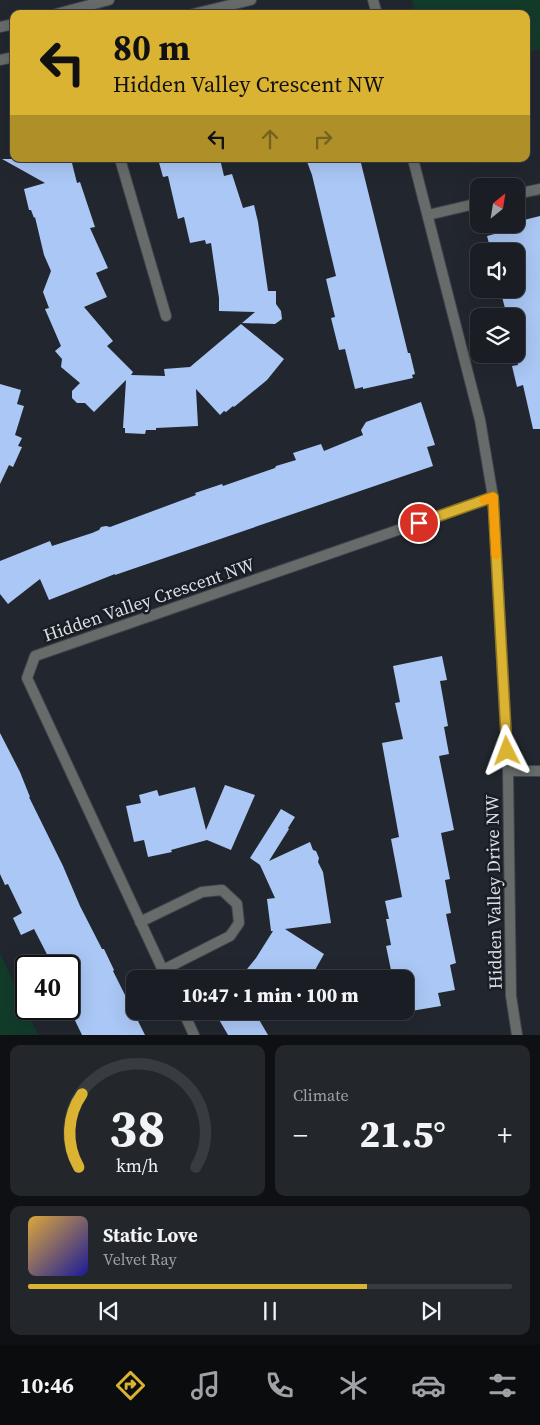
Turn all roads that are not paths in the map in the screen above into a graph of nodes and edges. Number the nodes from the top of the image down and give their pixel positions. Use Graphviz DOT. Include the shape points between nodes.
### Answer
graph roads {
  1 [pos="110,0"];
  2 [pos="251,0"];
  3 [pos="74,8"];
  4 [pos="210,10"];
  5 [pos="121,162"];
  6 [pos="414,162"];
  7 [pos="540,189"];
  8 [pos="525,192"];
  9 [pos="470,205"];
  10 [pos="428,215"];
  11 [pos="166,316"];
  12 [pos="493,497"];
  13 [pos="508,771"];
  14 [pos="540,771"];
  15 [pos="140,922"];
  16 [pos="163,970"];
  17 [pos="172,970"];
  18 [pos="187,1020"];
  19 [pos="194,1035"];
  20 [pos="517,1035"];
  1 -- 3 [label="street"];
  2 -- 4 [label="street"];
  5 -- 11 [label="street"];
  6 -- 10 [label="street, Hidden Valley Drive NW"];
  7 -- 8 [label="street"];
  9 -- 10 [label="street"];
  10 -- 12 [label="street, Hidden Valley Drive NW" via="480,420"];
  12 -- 13 [label="street, Hidden Valley Drive NW"];
  12 -- 15 [label="street, Hidden Valley Crescent NW" via="35,656 27,678"];
  13 -- 14 [label="street"];
  13 -- 20 [label="street, Hidden Valley Drive NW" via="511,996"];
  15 -- 16 [label="street, Hidden Valley Crescent NW"];
  15 -- 17 [label="street, Hidden Valley Crescent NW" via="202,892 222,890 237,904 238,923 230,936"];
  18 -- 19 [label="street"];
}
